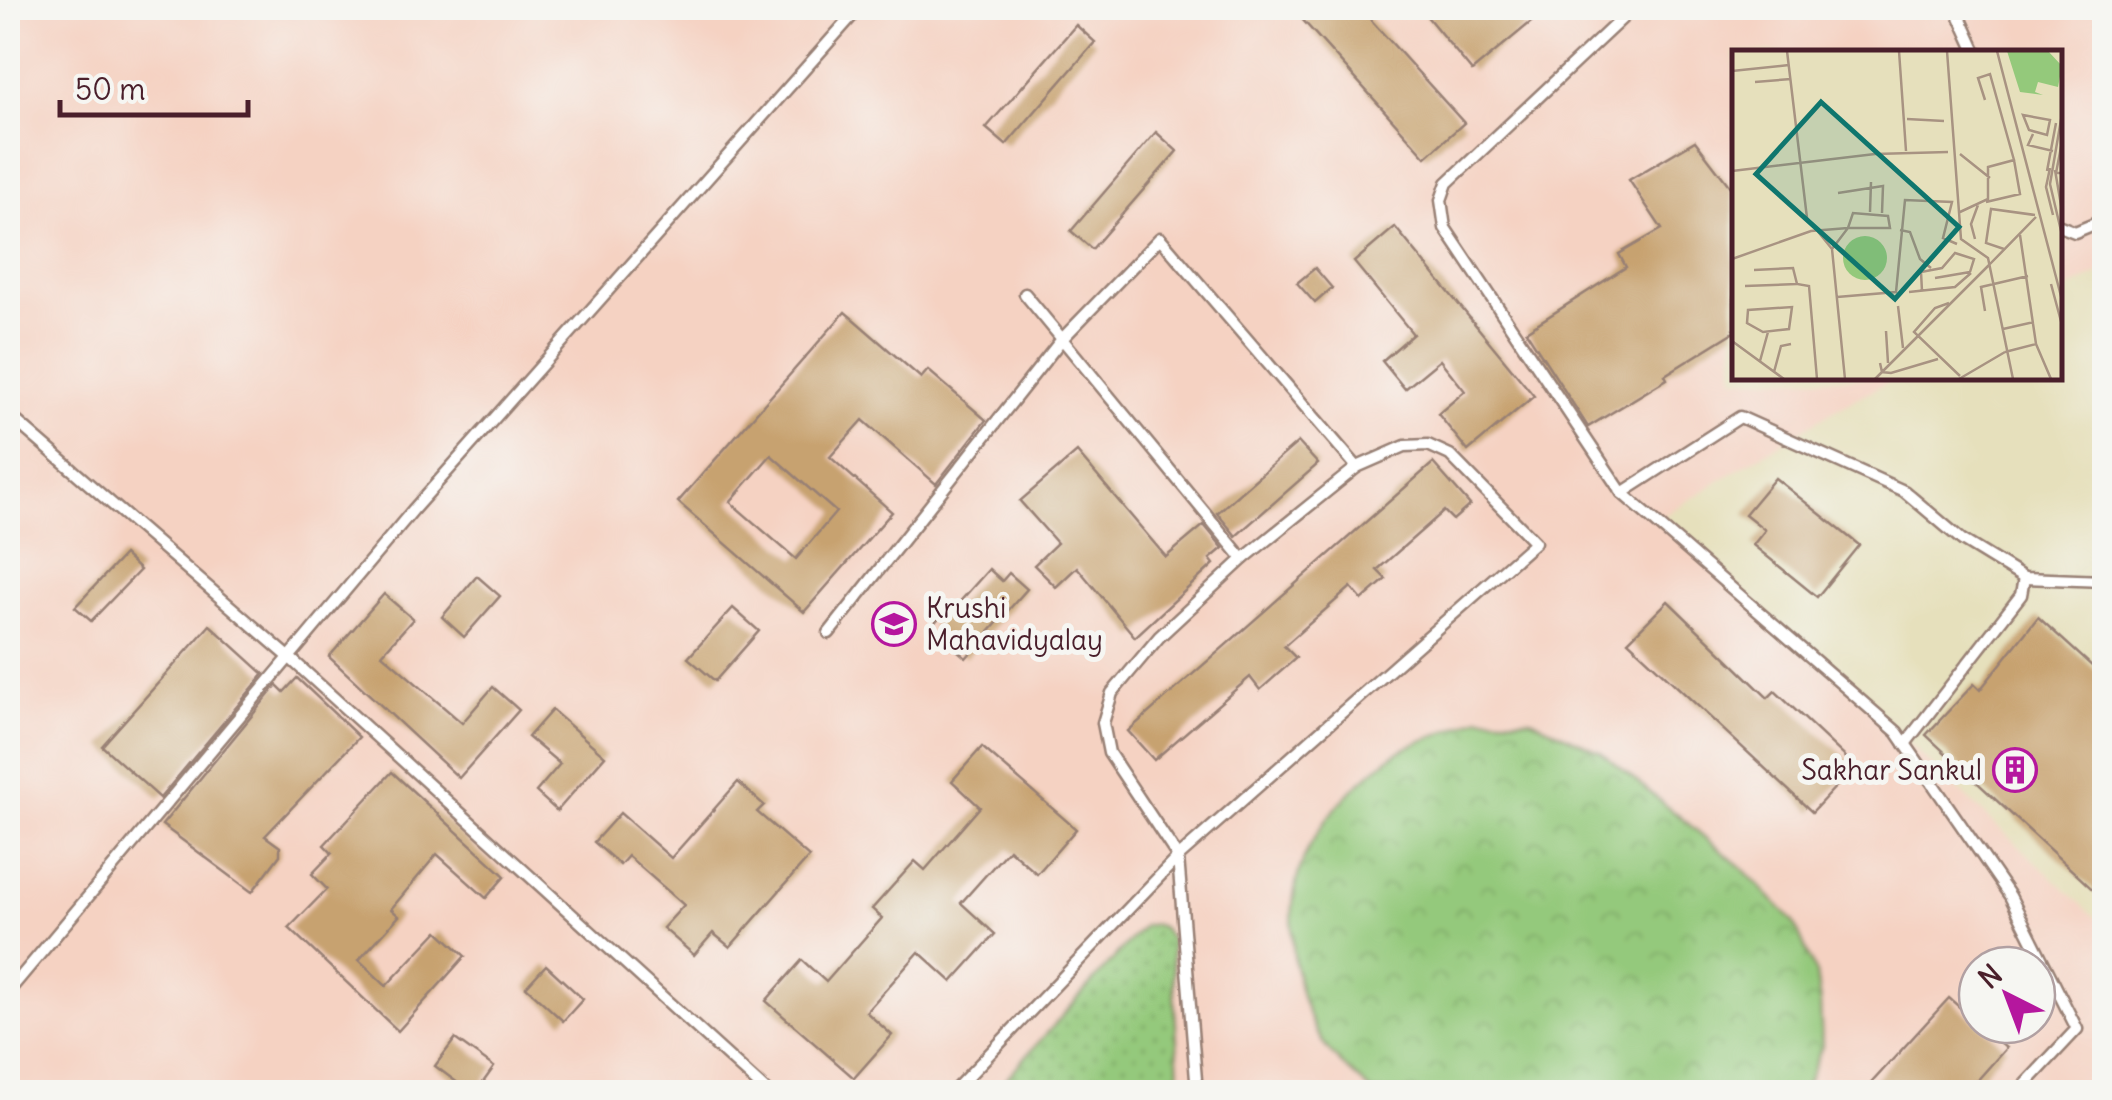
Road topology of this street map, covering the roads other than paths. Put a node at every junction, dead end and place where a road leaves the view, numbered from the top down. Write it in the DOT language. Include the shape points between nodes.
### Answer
graph roads {
  1 [pos="859,8"];
  2 [pos="1633,8"];
  3 [pos="1956,8"];
  4 [pos="1975,50"];
  5 [pos="2104,220"];
  6 [pos="2062,227"];
  7 [pos="1025,294"];
  8 [pos="1062,339"];
  9 [pos="8,414"];
  10 [pos="1357,467"];
  11 [pos="1622,493"];
  12 [pos="1242,558"];
  13 [pos="2024,578"];
  14 [pos="2104,581"];
  15 [pos="829,633"];
  16 [pos="290,658"];
  17 [pos="1904,744"];
  18 [pos="1178,857"];
  19 [pos="8,992"];
  20 [pos="767,1092"];
  21 [pos="952,1092"];
  22 [pos="1198,1092"];
  23 [pos="2018,1092"];
  1 -- 16 [label="lane"];
  2 -- 11 [label="lane" via="1447,183 1441,200 1445,228"];
  3 -- 4 [label="lane"];
  5 -- 6 [label="lane" via="2075,232"];
  7 -- 8 [label="lane"];
  8 -- 10 [label="lane" via="1160,238"];
  8 -- 12 [label="lane"];
  8 -- 15 [label="lane"];
  9 -- 16 [label="lane"];
  10 -- 12 [label="lane"];
  10 -- 18 [label="lane" via="1405,446 1428,445 1450,455 1535,542"];
  11 -- 13 [label="lane" via="1740,417 1904,491 1962,540"];
  11 -- 17 [label="lane"];
  12 -- 18 [label="lane" via="1159,637 1112,693 1103,723 1110,753"];
  13 -- 14 [label="lane"];
  13 -- 17 [label="lane" via="2021,595"];
  16 -- 19 [label="lane"];
  16 -- 20 [label="lane"];
  17 -- 23 [label="lane" via="2010,896 2078,1029"];
  18 -- 21 [label="lane"];
  18 -- 22 [label="lane"];
}
